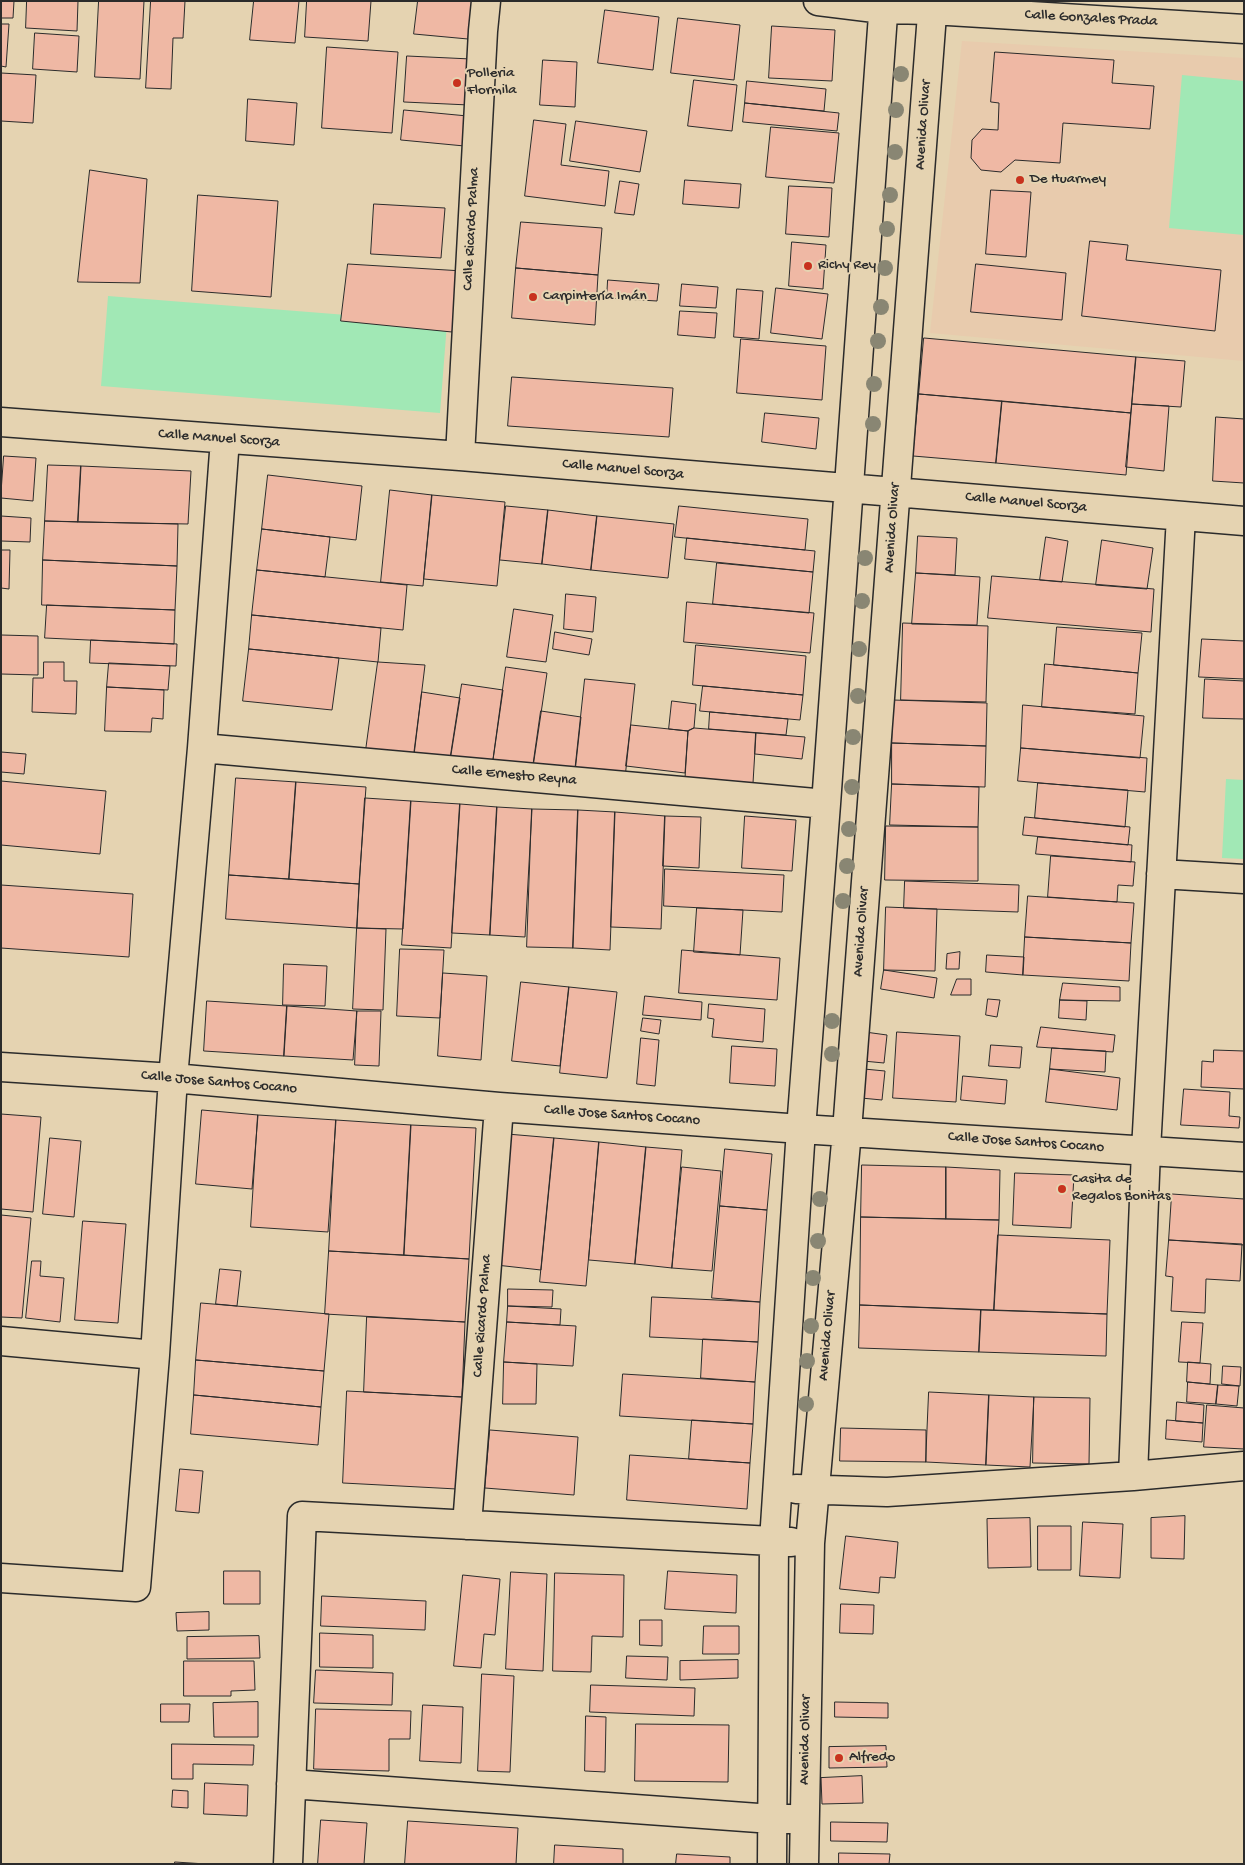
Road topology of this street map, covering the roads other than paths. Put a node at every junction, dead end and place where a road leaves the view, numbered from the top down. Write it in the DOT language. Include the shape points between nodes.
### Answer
graph roads {
  1 [pos="486,1"];
  2 [pos="818,1"];
  3 [pos="884,5"];
  4 [pos="933,6"];
  5 [pos="1244,29"];
  6 [pos="1,422"];
  7 [pos="224,439"];
  8 [pos="460,456"];
  9 [pos="848,488"];
  10 [pos="896,493"];
  11 [pos="1181,516"];
  12 [pos="1244,521"];
  13 [pos="202,748"];
  14 [pos="826,804"];
  15 [pos="1161,874"];
  16 [pos="1244,879"];
  17 [pos="1,1068"];
  18 [pos="173,1078"];
  19 [pos="499,1107"];
  20 [pos="801,1129"];
  21 [pos="847,1131"];
  22 [pos="1146,1150"];
  23 [pos="1244,1157"];
  24 [pos="1,1340"];
  25 [pos="155,1355"];
  26 [pos="1244,1466"];
  27 [pos="1133,1476"];
  28 [pos="779,1488"];
  29 [pos="814,1491"];
  30 [pos="467,1524"];
  31 [pos="774,1541"];
  32 [pos="810,1543"];
  33 [pos="1,1578"];
  34 [pos="291,1784"];
  35 [pos="772,1819"];
  36 [pos="804,1819"];
  37 [pos="288,1864"];
  38 [pos="772,1864"];
  39 [pos="804,1864"];
  1 -- 8 [label="street, Calle Ricardo Palma"];
  2 -- 3 [label="street, Calle Gonzales Prada"];
  3 -- 4 [label="street, Calle Gonzales Prada"];
  3 -- 9 [label="street"];
  4 -- 5 [label="street, Calle Gonzales Prada"];
  4 -- 10 [label="street, Avenida Olivar"];
  6 -- 7 [label="street, Calle Manuel Scorza"];
  7 -- 8 [label="street, Calle Manuel Scorza"];
  7 -- 13 [label="street"];
  8 -- 9 [label="street, Calle Manuel Scorza"];
  9 -- 10 [label="street, Calle Manuel Scorza"];
  9 -- 14 [label="street"];
  10 -- 11 [label="street, Calle Manuel Scorza"];
  10 -- 21 [label="street, Avenida Olivar"];
  11 -- 12 [label="street, Calle Manuel Scorza"];
  11 -- 15 [label="street"];
  13 -- 14 [label="street, Calle Ernesto Reyna"];
  13 -- 18 [label="street"];
  14 -- 20 [label="street"];
  15 -- 16 [label="street"];
  15 -- 22 [label="street"];
  17 -- 18 [label="street, Calle Jose Santos Cocano"];
  18 -- 19 [label="street, Calle Jose Santos Cocano"];
  18 -- 25 [label="street"];
  19 -- 20 [label="street, Calle Jose Santos Cocano"];
  19 -- 30 [label="street, Calle Ricardo Palma"];
  20 -- 21 [label="street, Calle Jose Santos Cocano"];
  20 -- 28 [label="street"];
  21 -- 22 [label="street, Calle Jose Santos Cocano"];
  21 -- 29 [label="street, Avenida Olivar"];
  22 -- 23 [label="street, Calle Jose Santos Cocano"];
  22 -- 27 [label="street"];
  24 -- 25 [label="street"];
  25 -- 33 [label="street" via="136,1587"];
  26 -- 27 [label="street"];
  27 -- 29 [label="street" via="887,1492"];
  28 -- 29 [label="street"];
  28 -- 31 [label="street"];
  29 -- 32 [label="street, Avenida Olivar"];
  30 -- 31 [label="street"];
  30 -- 34 [label="street" via="302,1516"];
  31 -- 32 [label="street"];
  31 -- 35 [label="street"];
  32 -- 36 [label="street, Avenida Olivar"];
  34 -- 35 [label="street"];
  34 -- 37 [label="street"];
  35 -- 36 [label="street"];
  35 -- 38 [label="street"];
  36 -- 39 [label="street, Avenida Olivar"];
}
